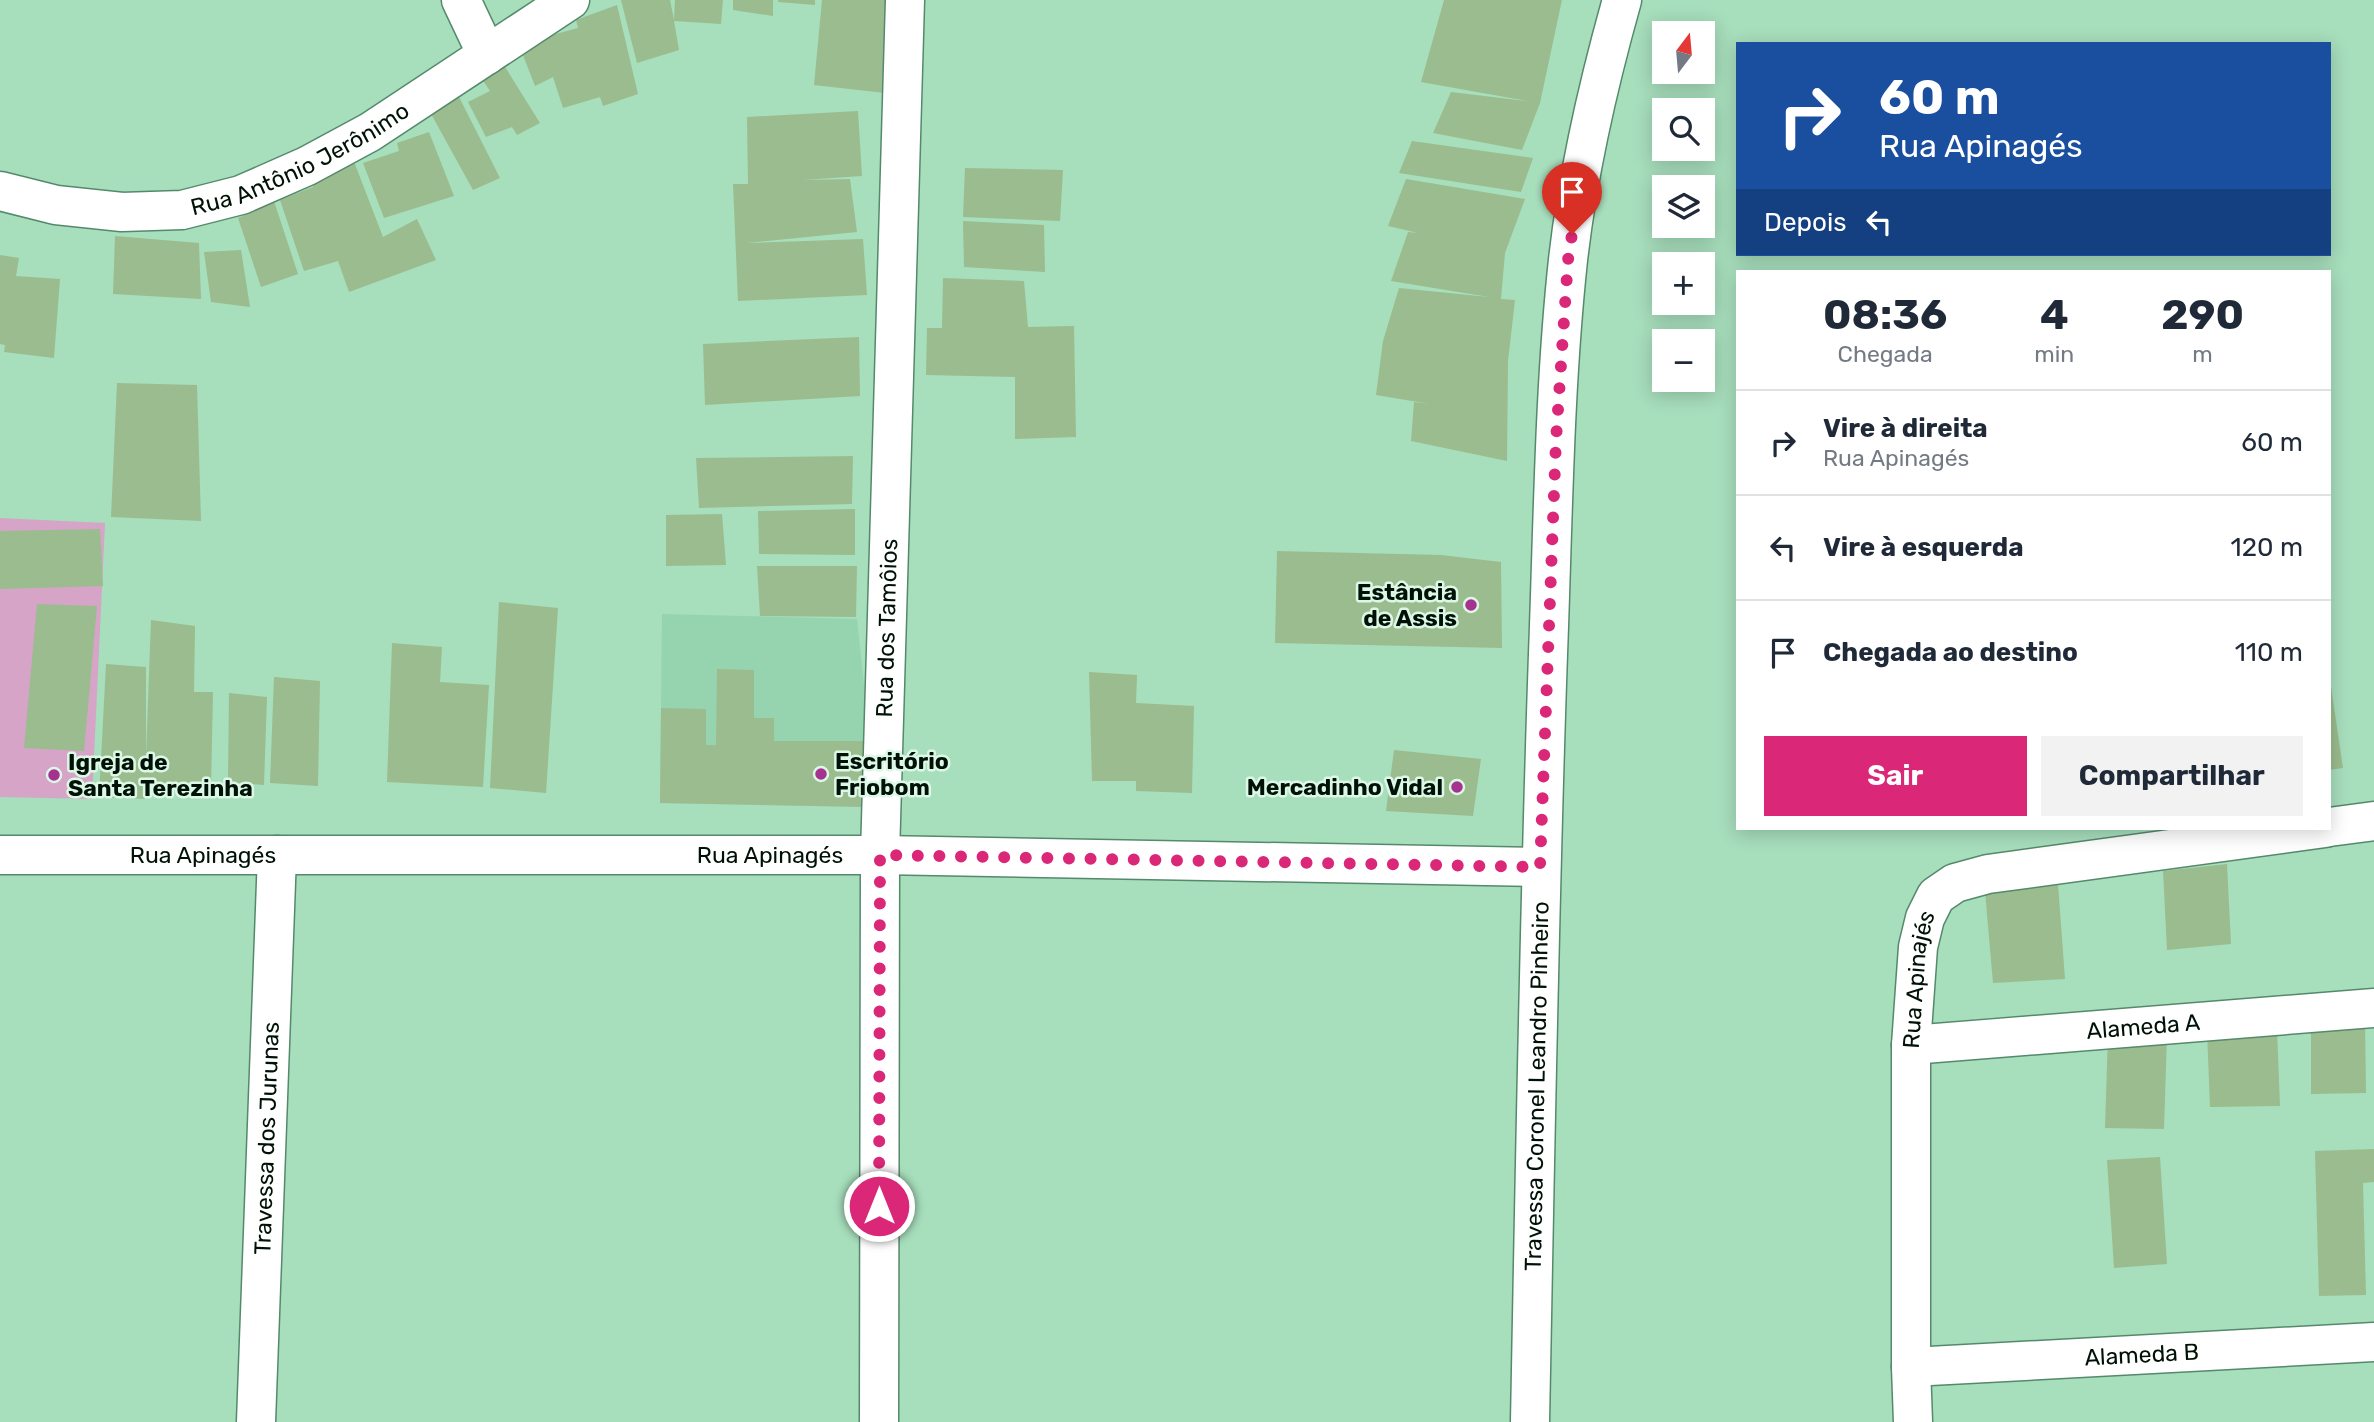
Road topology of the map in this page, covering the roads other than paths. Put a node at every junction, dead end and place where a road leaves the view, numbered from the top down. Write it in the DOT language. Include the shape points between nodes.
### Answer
graph roads {
  1 [pos="461,0"];
  2 [pos="570,0"];
  3 [pos="905,0"];
  4 [pos="1622,0"];
  5 [pos="487,55"];
  6 [pos="0,191"];
  7 [pos="2374,821"];
  8 [pos="2331,826"];
  9 [pos="2305,830"];
  10 [pos="0,855"];
  11 [pos="277,855"];
  12 [pos="880,855"];
  13 [pos="1540,867"];
  14 [pos="2374,1008"];
  15 [pos="1911,1045"];
  16 [pos="2374,1342"];
  17 [pos="1911,1367"];
  18 [pos="256,1422"];
  19 [pos="879,1422"];
  20 [pos="1530,1422"];
  21 [pos="1913,1422"];
  1 -- 5 [label="street"];
  2 -- 5 [label="street, Rua Antônio Jerônimo"];
  3 -- 12 [label="street, Rua dos Tamôios"];
  4 -- 13 [label="street, Travessa Coronel Leandro Pinheiro" via="1592,122 1568,260 1556,440"];
  5 -- 6 [label="street, Rua Antônio Jerônimo" via="370,132 241,195 182,210 122,212 56,205"];
  7 -- 8 [label="street, Rua Apinajés"];
  9 -- 15 [label="street, Rua Apinajés" via="1988,874 1955,883 1936,896 1925,919 1918,947"];
  10 -- 11 [label="street, Rua Apinagés"];
  11 -- 12 [label="street, Rua Apinagés"];
  11 -- 18 [label="street, Travessa dos Jurunas"];
  12 -- 13 [label="street, Rua Apinagés"];
  12 -- 19 [label="street, Rua dos Tamôios"];
  13 -- 20 [label="street, Travessa Coronel Leandro Pinheiro"];
  14 -- 15 [label="street, Alameda A"];
  15 -- 17 [label="street, Rua Apinajés"];
  16 -- 17 [label="street, Alameda B"];
  17 -- 21 [label="street, Rua Apinajés"];
}
